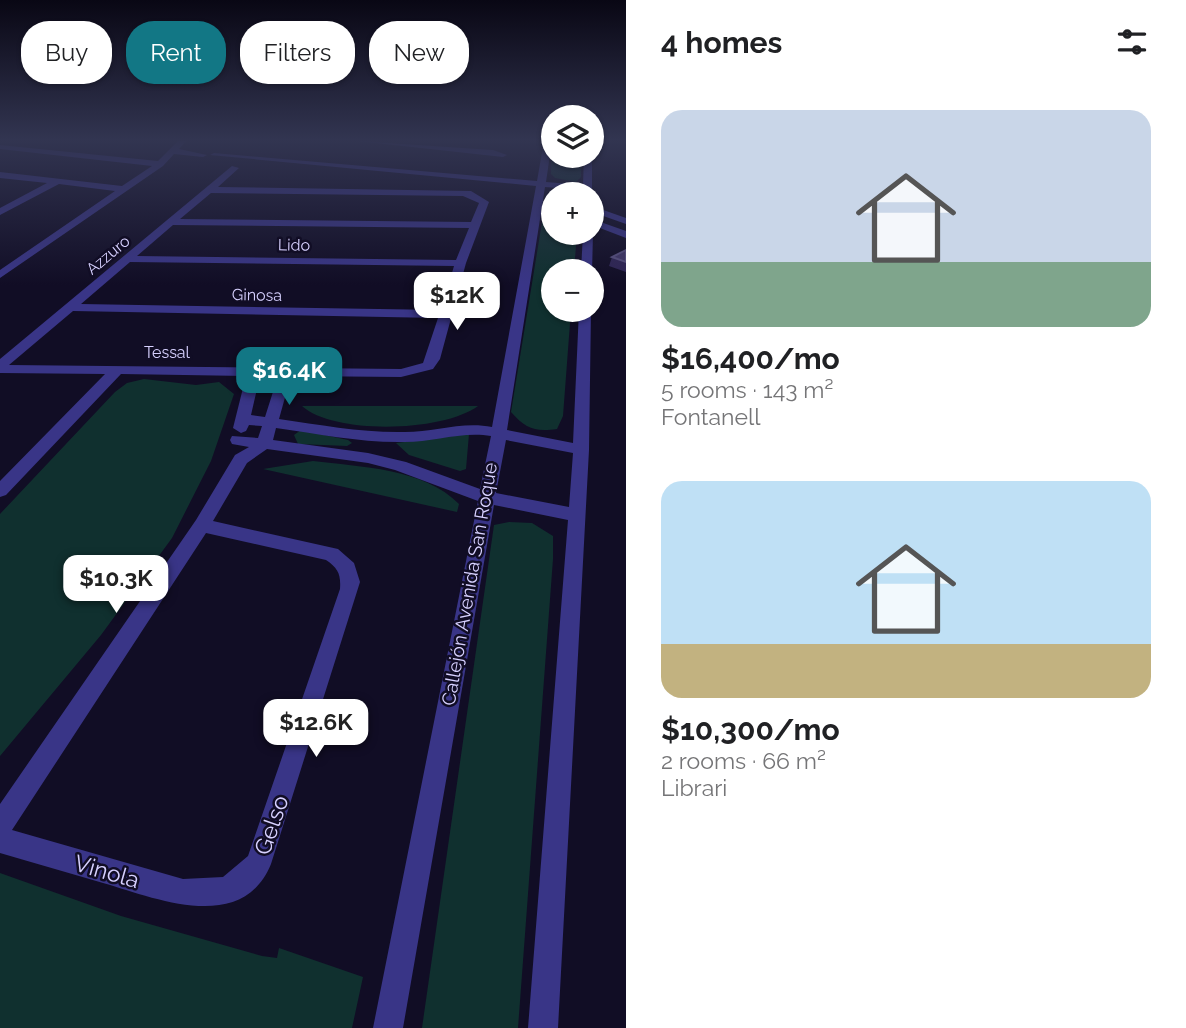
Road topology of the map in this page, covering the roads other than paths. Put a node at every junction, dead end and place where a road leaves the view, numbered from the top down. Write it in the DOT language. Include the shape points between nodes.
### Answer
graph roads {
  1 [pos="43,189"];
  2 [pos="124,189"];
  3 [pos="486,189"];
  4 [pos="210,190"];
  5 [pos="541,196"];
  6 [pos="0,212"];
  7 [pos="541,212"];
  8 [pos="604,213"];
  9 [pos="626,221"];
  10 [pos="171,222"];
  11 [pos="475,225"];
  12 [pos="604,227"];
  13 [pos="626,235"];
  14 [pos="46,241"];
  15 [pos="12,254"];
  16 [pos="128,259"];
  17 [pos="460,263"];
  18 [pos="0,275"];
  19 [pos="70,307"];
  20 [pos="444,314"];
  21 [pos="585,322"];
  22 [pos="0,368"];
  23 [pos="117,370"];
  24 [pos="254,370"];
  25 [pos="286,371"];
  26 [pos="243,419"];
  27 [pos="272,423"];
  28 [pos="499,433"];
  29 [pos="372,437"];
  30 [pos="264,444"];
  31 [pos="239,449"];
  32 [pos="581,450"];
  33 [pos="368,458"];
  34 [pos="0,491"];
  35 [pos="485,497"];
  36 [pos="575,515"];
  37 [pos="202,525"];
  38 [pos="11,797"];
  39 [pos="0,826"];
  40 [pos="0,840"];
  41 [pos="215,895"];
  42 [pos="388,1028"];
  43 [pos="543,1028"];
  1 -- 6 [label="street"];
  2 -- 14 [label="street"];
  3 -- 5 [label="street"];
  4 -- 10 [label="street, Azzuro"];
  4 -- 11 [label="street" via="471,194 484,202"];
  7 -- 28 [label="street, Callejón Avenida San Roque"];
  8 -- 9 [label="street"];
  10 -- 11 [label="street"];
  10 -- 16 [label="street, Azzuro"];
  11 -- 17 [label="street"];
  12 -- 13 [label="street"];
  14 -- 15 [label="street"];
  14 -- 18 [label="street"];
  16 -- 17 [label="street, Lido"];
  16 -- 19 [label="street, Azzuro"];
  17 -- 20 [label="street"];
  19 -- 20 [label="street, Ginosa"];
  19 -- 22 [label="street, Azzuro"];
  20 -- 25 [label="street, Tessal" via="433,359 417,371"];
  21 -- 32 [label="street"];
  22 -- 23 [label="street, Tessal"];
  23 -- 24 [label="street, Tessal"];
  23 -- 34 [label="street"];
  24 -- 25 [label="street, Tessal"];
  24 -- 26 [label="street"];
  25 -- 27 [label="street"];
  26 -- 27 [label="street"];
  26 -- 31 [label="street"];
  27 -- 29 [label="street"];
  27 -- 30 [label="street"];
  28 -- 29 [label="street" via="478,429"];
  28 -- 32 [label="street"];
  28 -- 35 [label="street, Callejón Avenida San Roque"];
  29 -- 33 [label="street"];
  30 -- 31 [label="street"];
  30 -- 33 [label="street"];
  31 -- 37 [label="street"];
  32 -- 36 [label="street"];
  33 -- 35 [label="street"];
  35 -- 36 [label="street"];
  35 -- 42 [label="street, Callejón Avenida San Roque"];
  36 -- 43 [label="street"];
  37 -- 38 [label="street"];
  37 -- 41 [label="street, Gelso" via="331,554 346,563 351,575 258,864 240,884"];
  38 -- 39 [label="street"];
  40 -- 41 [label="street, Vinola" via="183,893"];
}
